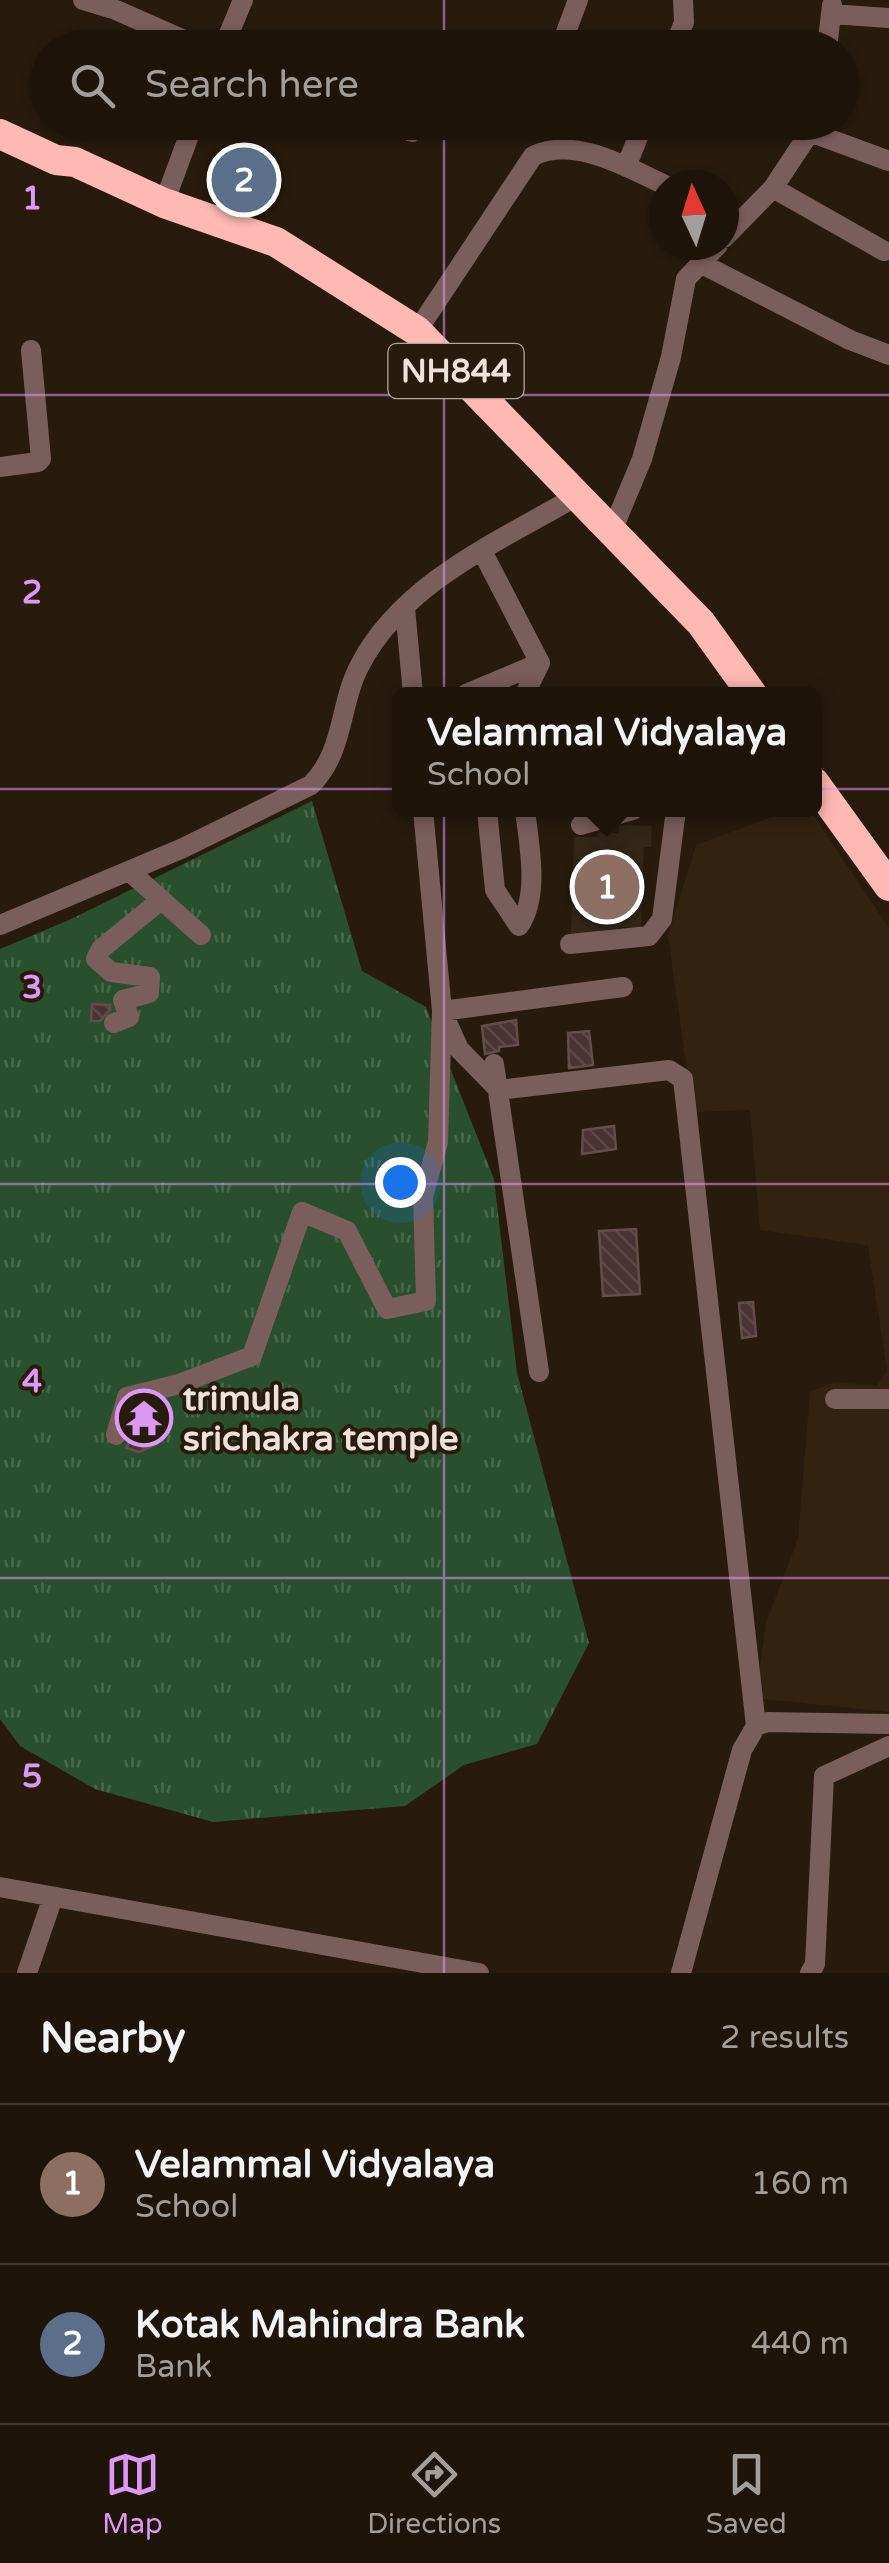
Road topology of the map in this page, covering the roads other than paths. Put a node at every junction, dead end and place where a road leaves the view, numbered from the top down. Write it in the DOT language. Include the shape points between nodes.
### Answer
graph roads {
  1 [pos="83,0"];
  2 [pos="243,0"];
  3 [pos="578,0"];
  4 [pos="683,0"];
  5 [pos="118,5"];
  6 [pos="831,7"];
  7 [pos="889,18"];
  8 [pos="167,30"];
  9 [pos="230,30"];
  10 [pos="567,30"];
  11 [pos="681,30"];
  12 [pos="0,117"];
  13 [pos="30,131"];
  14 [pos="0,134"];
  15 [pos="51,140"];
  16 [pos="187,140"];
  17 [pos="637,140"];
  18 [pos="803,140"];
  19 [pos="840,140"];
  20 [pos="889,160"];
  21 [pos="75,162"];
  22 [pos="626,167"];
  23 [pos="649,178"];
  24 [pos="773,188"];
  25 [pos="164,203"];
  26 [pos="739,211"];
  27 [pos="884,250"];
  28 [pos="703,260"];
  29 [pos="700,263"];
  30 [pos="417,331"];
  31 [pos="31,350"];
  32 [pos="889,355"];
  33 [pos="0,467"];
  34 [pos="577,496"];
  35 [pos="612,531"];
  36 [pos="482,551"];
  37 [pos="405,608"];
  38 [pos="540,663"];
  39 [pos="412,687"];
  40 [pos="486,687"];
  41 [pos="529,687"];
  42 [pos="747,687"];
  43 [pos="822,793"];
  44 [pos="425,817"];
  45 [pos="488,817"];
  46 [pos="526,817"];
  47 [pos="609,817"];
  48 [pos="675,817"];
  49 [pos="581,825"];
  50 [pos="129,871"];
  51 [pos="889,886"];
  52 [pos="161,900"];
  53 [pos="0,925"];
  54 [pos="202,936"];
  55 [pos="570,944"];
  56 [pos="623,987"];
  57 [pos="442,1011"];
  58 [pos="114,1023"];
  59 [pos="494,1064"];
  60 [pos="499,1090"];
  61 [pos="539,1372"];
  62 [pos="835,1399"];
  63 [pos="889,1399"];
  64 [pos="116,1436"];
  65 [pos="889,1724"];
  66 [pos="756,1726"];
  67 [pos="889,1746"];
  68 [pos="0,1887"];
  69 [pos="53,1897"];
  70 [pos="383,1965"];
  71 [pos="27,1973"];
  72 [pos="479,1973"];
  73 [pos="680,1973"];
  74 [pos="810,1973"];
  1 -- 5 [label="street"];
  2 -- 9 [label="street"];
  3 -- 10 [label="street"];
  4 -- 11 [label="street"];
  5 -- 8 [label="street"];
  6 -- 7 [label="street"];
  12 -- 13 [label="highway, NH844"];
  14 -- 21 [label="highway, NH844"];
  15 -- 21 [label="highway, NH844"];
  16 -- 25 [label="street"];
  17 -- 22 [label="street"];
  18 -- 24 [label="street"];
  19 -- 20 [label="street"];
  21 -- 25 [label="highway, NH844"];
  22 -- 23 [label="street"];
  22 -- 30 [label="street" via="568,148 533,156"];
  24 -- 26 [label="street"];
  24 -- 27 [label="street"];
  25 -- 30 [label="highway, NH844" via="276,242"];
  28 -- 29 [label="street"];
  29 -- 32 [label="street"];
  29 -- 35 [label="street" via="686,279 642,458"];
  30 -- 34 [label="highway, NH844"];
  31 -- 33 [label="street" via="41,459"];
  34 -- 35 [label="highway, NH844"];
  34 -- 36 [label="street"];
  35 -- 42 [label="highway, NH844" via="701,623"];
  36 -- 37 [label="street"];
  36 -- 38 [label="street"];
  37 -- 39 [label="street"];
  37 -- 50 [label="street" via="358,666 336,747 311,785"];
  38 -- 40 [label="street"];
  38 -- 41 [label="street"];
  43 -- 51 [label="highway"];
  44 -- 57 [label="street"];
  45 -- 46 [label="street" via="495,890 519,926 531,870"];
  47 -- 49 [label="street"];
  48 -- 55 [label="street" via="662,919 650,936"];
  50 -- 52 [label="street"];
  50 -- 53 [label="street"];
  52 -- 54 [label="street"];
  52 -- 58 [label="street" via="96,959 110,972 150,977 149,994 123,1000 129,1017"];
  56 -- 57 [label="street"];
  57 -- 60 [label="street" via="459,1049"];
  57 -- 64 [label="street" via="438,1142 423,1197 426,1302 386,1309 347,1231 302,1212 252,1356 126,1398"];
  59 -- 60 [label="street"];
  60 -- 61 [label="street"];
  60 -- 66 [label="street" via="668,1070 683,1079"];
  62 -- 63 [label="street"];
  65 -- 66 [label="street"];
  66 -- 73 [label="street" via="742,1750"];
  67 -- 74 [label="street" via="824,1776"];
  68 -- 69 [label="street"];
  69 -- 70 [label="street"];
  69 -- 71 [label="street"];
  70 -- 72 [label="street"];
}
